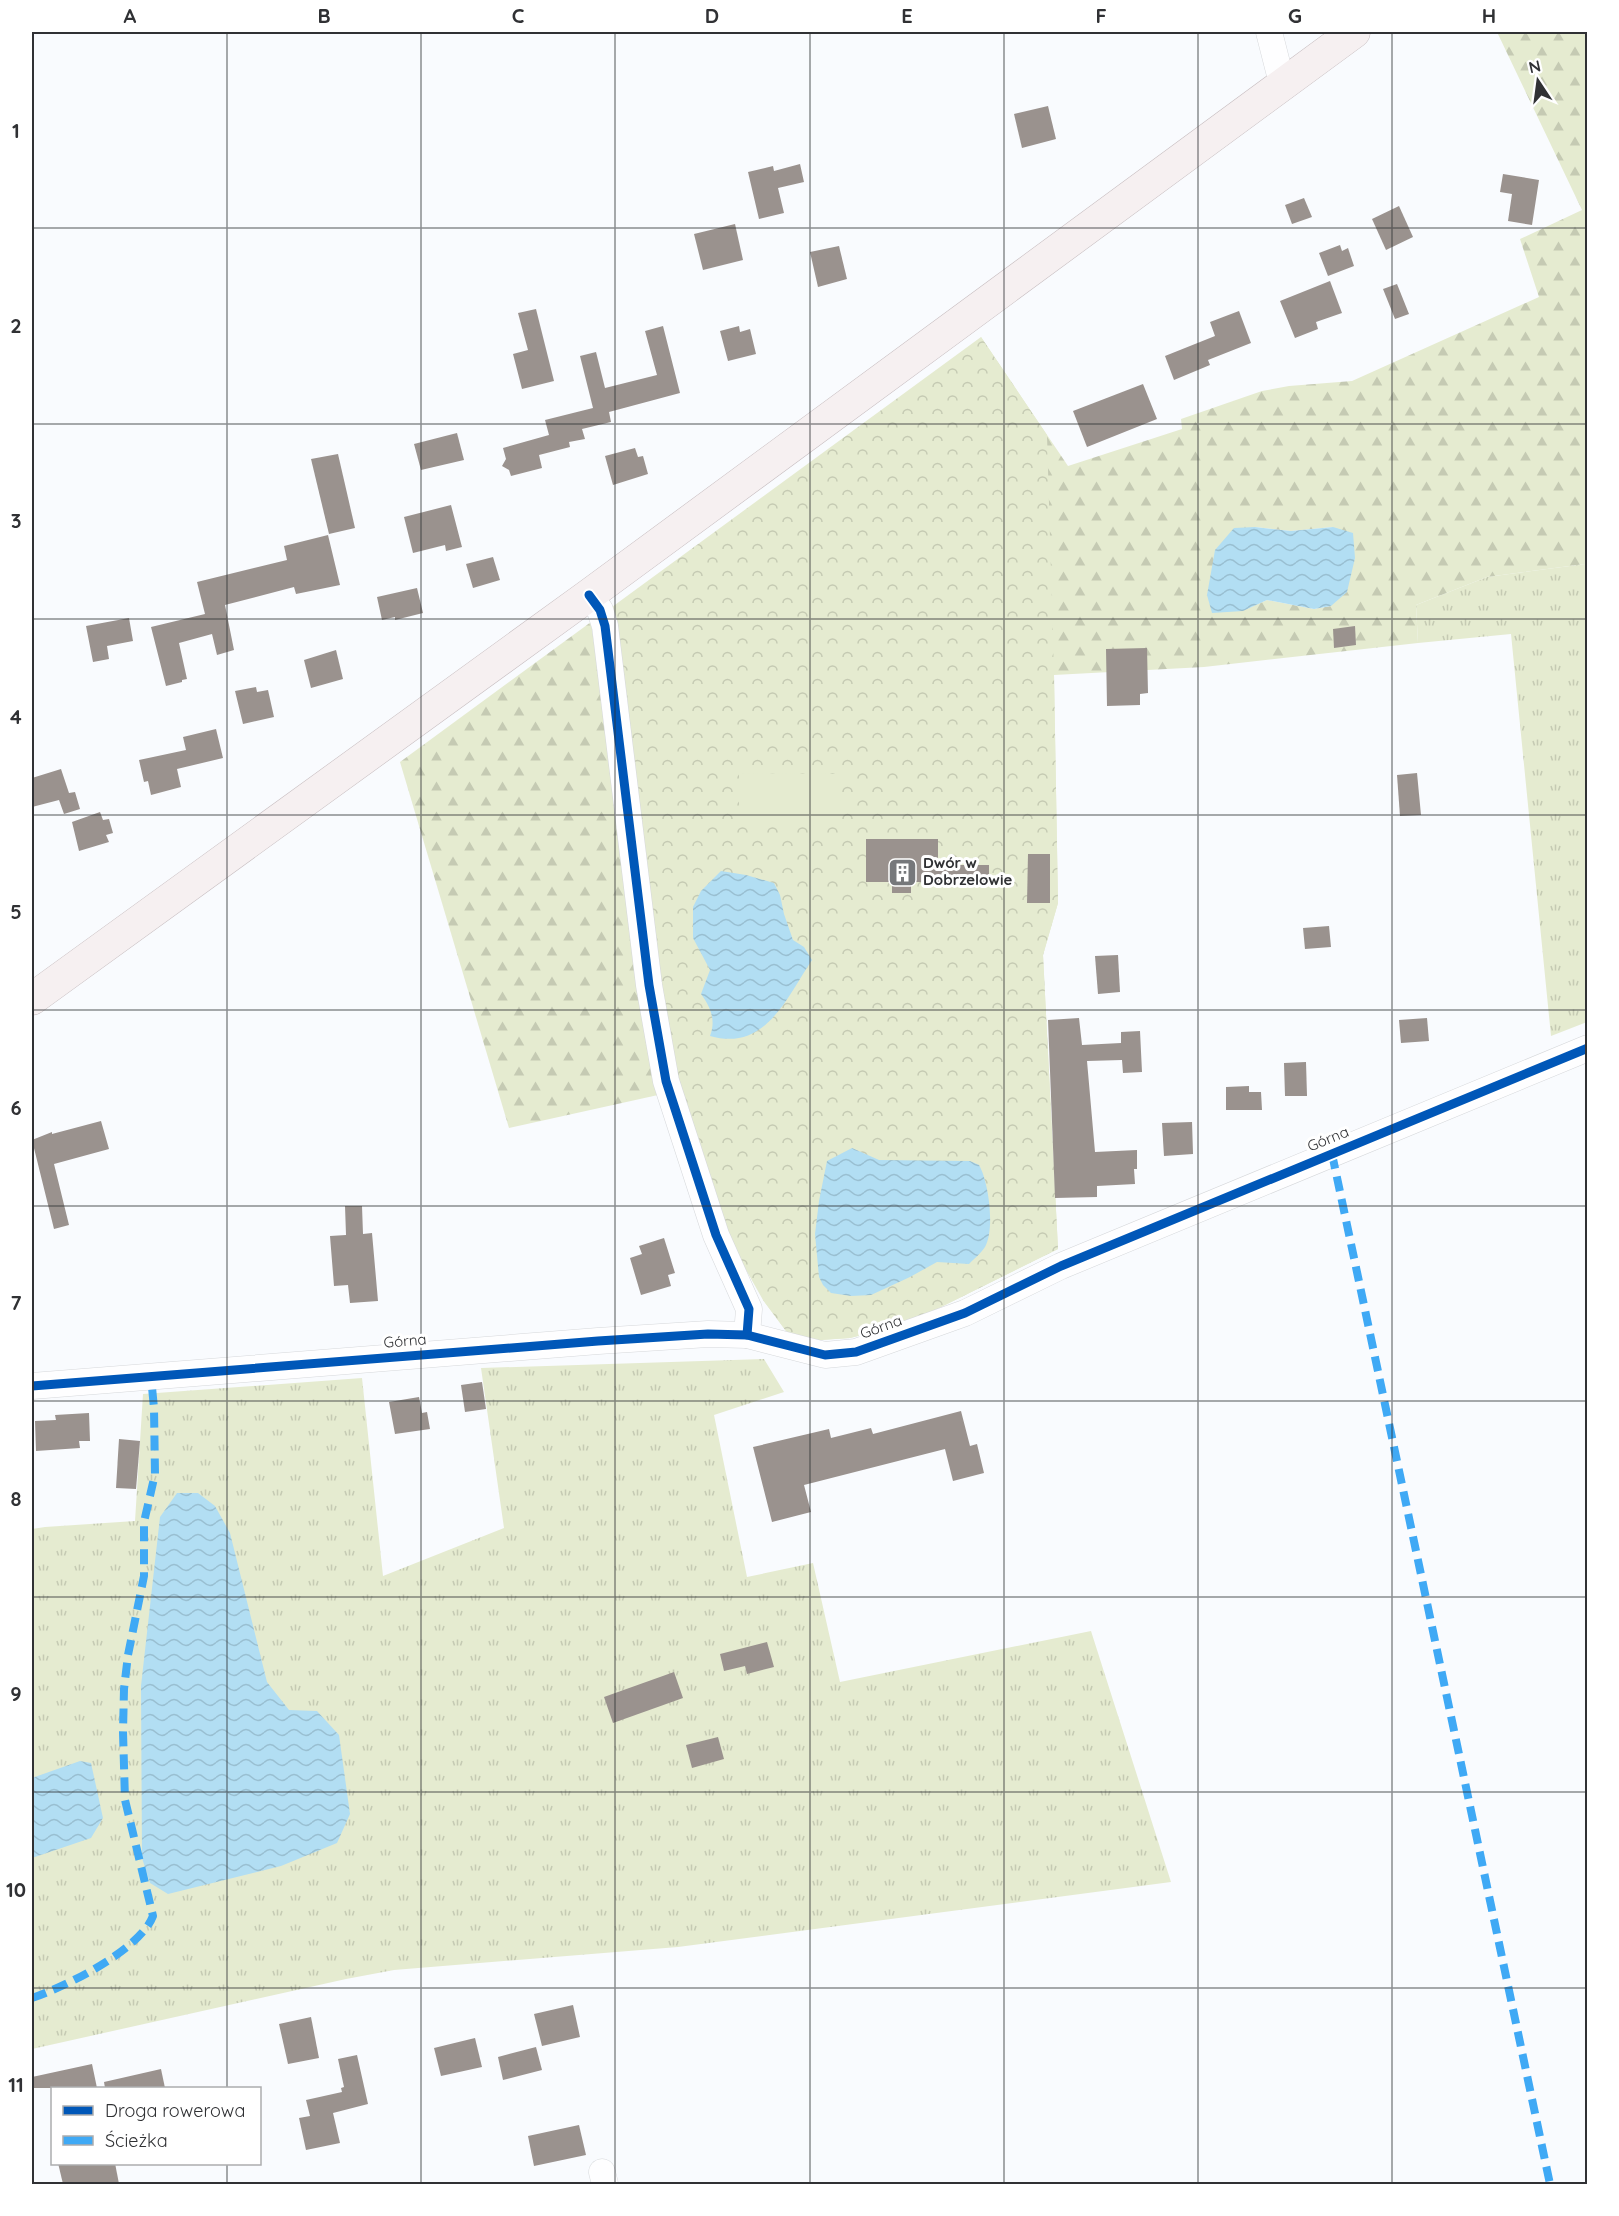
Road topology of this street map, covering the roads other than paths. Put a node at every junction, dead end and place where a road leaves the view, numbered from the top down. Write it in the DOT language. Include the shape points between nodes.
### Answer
graph roads {
  1 [pos="1269,32"];
  2 [pos="1354,32"];
  3 [pos="1282,83"];
  4 [pos="589,595"];
  5 [pos="32,999"];
  6 [pos="1587,1048"];
  7 [pos="747,1335"];
  8 [pos="32,1386"];
  1 -- 3 [label="street"];
  2 -- 3 [label="main road"];
  3 -- 4 [label="main road"];
  4 -- 5 [label="main road"];
  4 -- 7 [label="street" via="605,626 649,985 666,1082 716,1235 749,1310"];
  6 -- 7 [label="street, Górna" via="1061,1266 965,1313 856,1352 825,1355"];
  7 -- 8 [label="street, Górna" via="598,1341"];
}
